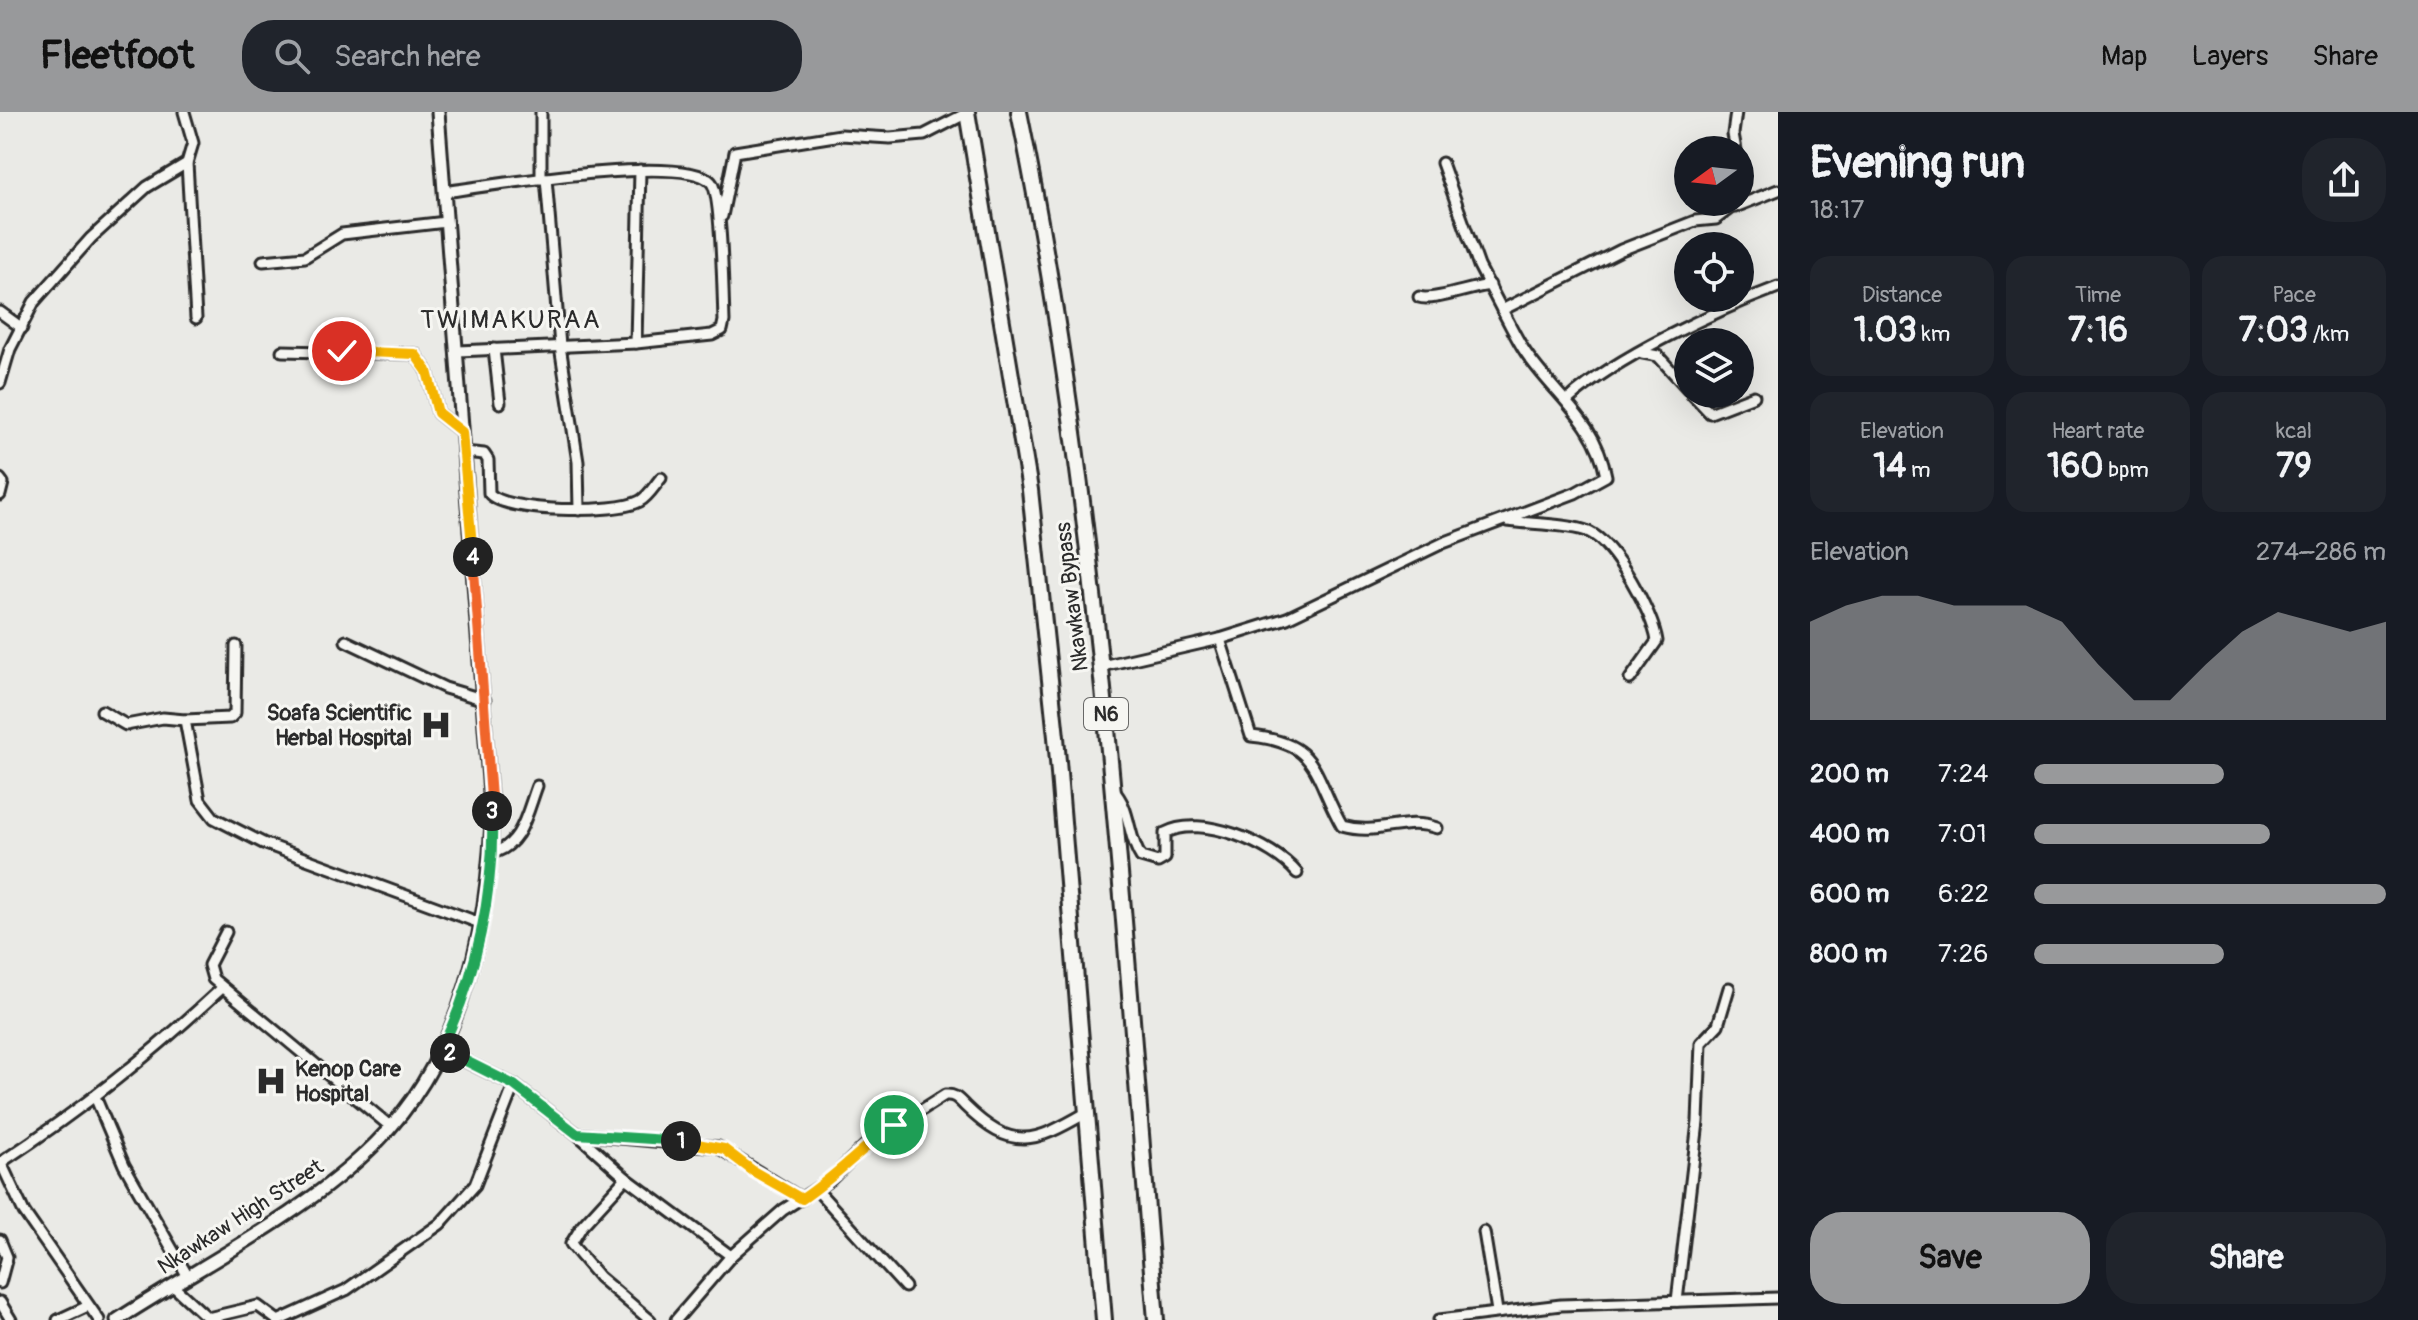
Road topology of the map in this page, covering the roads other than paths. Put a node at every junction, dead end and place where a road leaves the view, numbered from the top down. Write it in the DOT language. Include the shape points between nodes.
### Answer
graph roads {
  1 [pos="184,112"];
  2 [pos="438,112"];
  3 [pos="541,112"];
  4 [pos="967,112"];
  5 [pos="1019,112"];
  6 [pos="1736,112"];
  7 [pos="1733,136"];
  8 [pos="187,163"];
  9 [pos="1442,163"];
  10 [pos="640,170"];
  11 [pos="544,178"];
  12 [pos="1778,190"];
  13 [pos="444,192"];
  14 [pos="1754,197"];
  15 [pos="1720,216"];
  16 [pos="446,222"];
  17 [pos="720,233"];
  18 [pos="263,261"];
  19 [pos="1490,285"];
  20 [pos="1778,287"];
  21 [pos="1419,297"];
  22 [pos="1502,310"];
  23 [pos="0,312"];
  24 [pos="196,318"];
  25 [pos="22,328"];
  26 [pos="636,343"];
  27 [pos="560,346"];
  28 [pos="494,349"];
  29 [pos="282,351"];
  30 [pos="458,351"];
  31 [pos="1639,353"];
  32 [pos="1674,374"];
  33 [pos="0,383"];
  34 [pos="1568,400"];
  35 [pos="500,403"];
  36 [pos="1705,408"];
  37 [pos="1723,408"];
  38 [pos="462,432"];
  39 [pos="464,452"];
  40 [pos="661,478"];
  41 [pos="0,479"];
  42 [pos="0,495"];
  43 [pos="579,510"];
  44 [pos="1507,521"];
  45 [pos="1220,639"];
  46 [pos="346,641"];
  47 [pos="236,646"];
  48 [pos="1102,666"];
  49 [pos="1630,679"];
  50 [pos="485,700"];
  51 [pos="102,711"];
  52 [pos="185,720"];
  53 [pos="537,786"];
  54 [pos="1112,788"];
  55 [pos="1437,828"];
  56 [pos="491,853"];
  57 [pos="1297,873"];
  58 [pos="480,923"];
  59 [pos="226,932"];
  60 [pos="1729,988"];
  61 [pos="221,989"];
  62 [pos="441,1049"];
  63 [pos="514,1085"];
  64 [pos="96,1099"];
  65 [pos="1086,1113"];
  66 [pos="391,1127"];
  67 [pos="577,1134"];
  68 [pos="0,1163"];
  69 [pos="626,1178"];
  70 [pos="816,1189"];
  71 [pos="802,1199"];
  72 [pos="1484,1232"];
  73 [pos="0,1240"];
  74 [pos="731,1256"];
  75 [pos="187,1275"];
  76 [pos="0,1283"];
  77 [pos="173,1286"];
  78 [pos="905,1287"];
  79 [pos="1778,1298"];
  80 [pos="1677,1301"];
  81 [pos="0,1302"];
  82 [pos="88,1306"];
  83 [pos="1497,1311"];
  84 [pos="11,1320"];
  85 [pos="58,1320"];
  86 [pos="99,1320"];
  87 [pos="117,1320"];
  88 [pos="278,1320"];
  89 [pos="650,1320"];
  90 [pos="676,1320"];
  91 [pos="1104,1320"];
  92 [pos="1156,1320"];
  93 [pos="1439,1320"];
  1 -- 8 [label="street" via="193,143"];
  2 -- 13 [label="main road, Nkawkaw High Street"];
  3 -- 11 [label="street"];
  4 -- 17 [label="street" via="924,135 841,135 735,152"];
  4 -- 65 [label="highway, Nkawkaw Bypass / N6" via="1030,490"];
  5 -- 48 [label="highway, Nkawkaw Bypass / N6" via="1072,418"];
  6 -- 7 [label="street"];
  8 -- 24 [label="street"];
  8 -- 25 [label="street" via="147,187 91,238 34,302"];
  9 -- 19 [label="street"];
  10 -- 11 [label="street"];
  10 -- 17 [label="street" via="711,181"];
  10 -- 26 [label="street"];
  11 -- 13 [label="street"];
  11 -- 27 [label="street"];
  12 -- 14 [label="street"];
  13 -- 16 [label="main road, Nkawkaw High Street"];
  15 -- 22 [label="street" via="1621,250"];
  16 -- 18 [label="street" via="342,234 305,257"];
  16 -- 30 [label="main road, Nkawkaw High Street"];
  17 -- 26 [label="street" via="722,330"];
  19 -- 21 [label="street" via="1431,300"];
  19 -- 22 [label="street"];
  20 -- 31 [label="street"];
  22 -- 34 [label="street" via="1524,351"];
  23 -- 25 [label="street"];
  25 -- 33 [label="street"];
  26 -- 27 [label="street"];
  27 -- 28 [label="street"];
  27 -- 43 [label="street" via="578,462"];
  28 -- 30 [label="street"];
  28 -- 35 [label="street"];
  29 -- 38 [label="street" via="415,354 427,371 438,413"];
  30 -- 38 [label="main road, Nkawkaw High Street"];
  31 -- 32 [label="street" via="1658,356"];
  31 -- 34 [label="street" via="1590,380"];
  34 -- 44 [label="street" via="1597,442 1606,476"];
  36 -- 37 [label="street" via="1710,413"];
  38 -- 39 [label="main road, Nkawkaw High Street"];
  39 -- 43 [label="street" via="484,454 488,460 492,498"];
  39 -- 50 [label="main road, Nkawkaw High Street"];
  40 -- 43 [label="street" via="639,502"];
  41 -- 42 [label="street"];
  44 -- 45 [label="street" via="1443,543 1316,606"];
  44 -- 49 [label="street" via="1587,530 1603,541 1654,623 1657,641"];
  45 -- 48 [label="street"];
  45 -- 55 [label="street" via="1251,736 1286,741 1302,751 1342,826 1363,832 1418,821"];
  46 -- 50 [label="street" via="445,688"];
  47 -- 52 [label="street" via="233,716"];
  48 -- 54 [label="highway, Nkawkaw Bypass / N6"];
  50 -- 56 [label="main road, Nkawkaw High Street"];
  51 -- 52 [label="street" via="126,725"];
  52 -- 58 [label="street" via="200,800 214,818 263,843"];
  53 -- 56 [label="street" via="517,837 504,851"];
  54 -- 57 [label="street" via="1123,800 1132,844 1141,857 1158,862 1165,858 1165,833 1174,829 1215,830 1255,841"];
  54 -- 92 [label="highway, Nkawkaw Bypass / N6"];
  56 -- 58 [label="main road, Nkawkaw High Street"];
  58 -- 62 [label="main road, Nkawkaw High Street" via="466,991"];
  59 -- 61 [label="street" via="209,965"];
  60 -- 80 [label="street" via="1718,1025 1701,1043 1698,1122"];
  61 -- 64 [label="street"];
  61 -- 66 [label="street"];
  62 -- 63 [label="street"];
  62 -- 66 [label="main road, Nkawkaw High Street"];
  63 -- 67 [label="street"];
  63 -- 88 [label="street" via="475,1185 440,1224 346,1290"];
  64 -- 68 [label="street"];
  64 -- 75 [label="street" via="124,1165"];
  65 -- 70 [label="street" via="1038,1139 1017,1139 995,1130 955,1096 945,1095 874,1139"];
  65 -- 91 [label="highway, Nkawkaw Bypass / N6"];
  66 -- 75 [label="main road, Nkawkaw High Street" via="323,1188"];
  67 -- 69 [label="street"];
  67 -- 71 [label="street" via="718,1147"];
  68 -- 82 [label="street" via="24,1212"];
  69 -- 74 [label="street"];
  69 -- 89 [label="street" via="571,1244 599,1277"];
  70 -- 71 [label="street"];
  70 -- 78 [label="street"];
  71 -- 74 [label="street"];
  72 -- 83 [label="street"];
  73 -- 76 [label="street" via="7,1257"];
  74 -- 90 [label="street"];
  75 -- 77 [label="main road, Nkawkaw High Street"];
  77 -- 87 [label="main road, Nkawkaw High Street"];
  77 -- 88 [label="street" via="208,1318 258,1306"];
  79 -- 80 [label="street"];
  80 -- 83 [label="street"];
  81 -- 84 [label="street"];
  82 -- 85 [label="street"];
  82 -- 86 [label="street"];
  83 -- 93 [label="street"];
}
